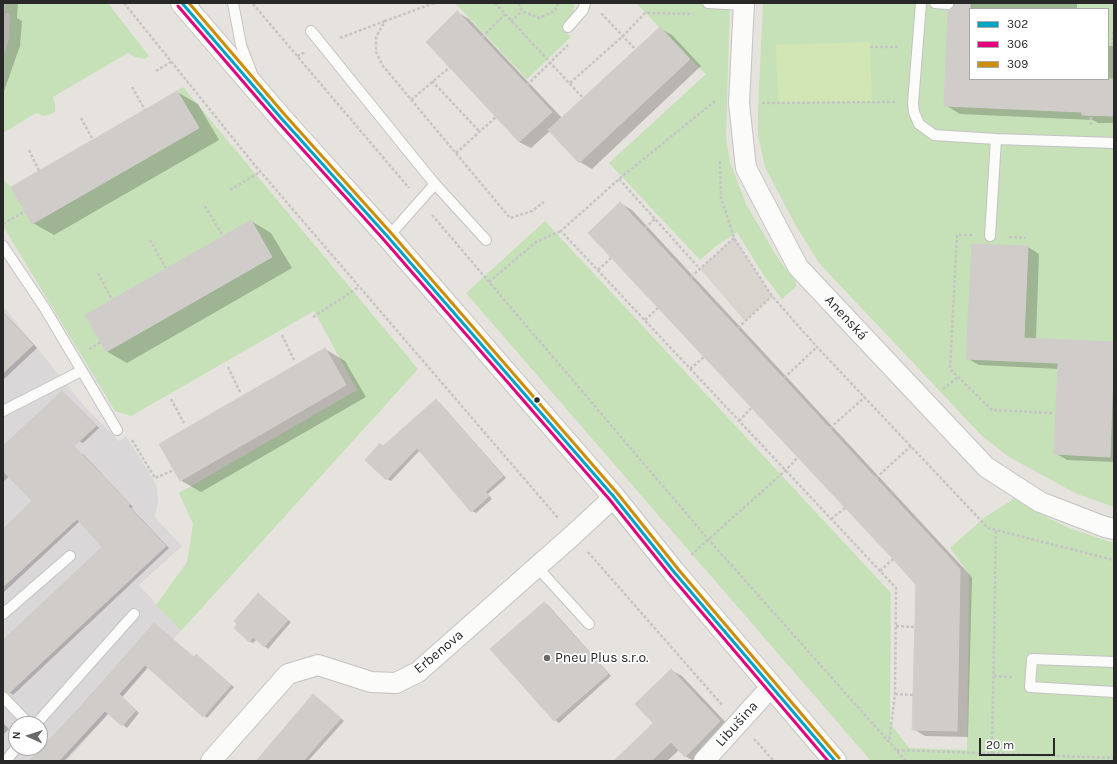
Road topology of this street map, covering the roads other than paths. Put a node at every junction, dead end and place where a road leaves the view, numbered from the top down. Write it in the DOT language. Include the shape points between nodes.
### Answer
graph roads {
  1 [pos="182,3"];
  2 [pos="233,3"];
  3 [pos="585,3"];
  4 [pos="708,3"];
  5 [pos="921,3"];
  6 [pos="935,3"];
  7 [pos="744,4"];
  8 [pos="948,4"];
  9 [pos="568,27"];
  10 [pos="311,31"];
  11 [pos="258,91"];
  12 [pos="996,139"];
  13 [pos="1114,143"];
  14 [pos="436,184"];
  15 [pos="990,236"];
  16 [pos="388,237"];
  17 [pos="486,240"];
  18 [pos="3,246"];
  19 [pos="81,371"];
  20 [pos="3,411"];
  21 [pos="117,430"];
  22 [pos="614,497"];
  23 [pos="1114,528"];
  24 [pos="70,556"];
  25 [pos="537,567"];
  26 [pos="3,614"];
  27 [pos="134,614"];
  28 [pos="589,624"];
  29 [pos="1114,662"];
  30 [pos="771,687"];
  31 [pos="1114,692"];
  32 [pos="3,696"];
  33 [pos="22,716"];
  34 [pos="43,716"];
  35 [pos="211,761"];
  36 [pos="704,761"];
  37 [pos="835,761"];
  1 -- 11 [label="main road"];
  2 -- 11 [label="lane" via="240,45"];
  3 -- 9 [label="lane" via="583,10"];
  4 -- 7 [label="lane"];
  5 -- 12 [label="lane" via="913,103 919,124 934,135"];
  6 -- 8 [label="lane"];
  7 -- 23 [label="street, Anenská" via="739,103 746,168 798,267 986,467 1040,502 1105,527"];
  10 -- 14 [label="lane"];
  11 -- 16 [label="main road"];
  12 -- 13 [label="lane"];
  12 -- 15 [label="lane"];
  14 -- 16 [label="lane"];
  14 -- 17 [label="lane"];
  16 -- 22 [label="main road"];
  18 -- 19 [label="lane" via="44,307"];
  19 -- 20 [label="lane"];
  19 -- 21 [label="lane"];
  22 -- 25 [label="street, Erbenova"];
  22 -- 30 [label="main road"];
  24 -- 26 [label="lane"];
  25 -- 28 [label="lane"];
  25 -- 35 [label="street, Erbenova" via="418,672 396,683 371,682 318,665 288,674"];
  27 -- 34 [label="lane"];
  29 -- 31 [label="lane" via="1032,659 1030,687"];
  30 -- 36 [label="street, Libušina"];
  30 -- 37 [label="main road"];
  32 -- 33 [label="lane"];
}
